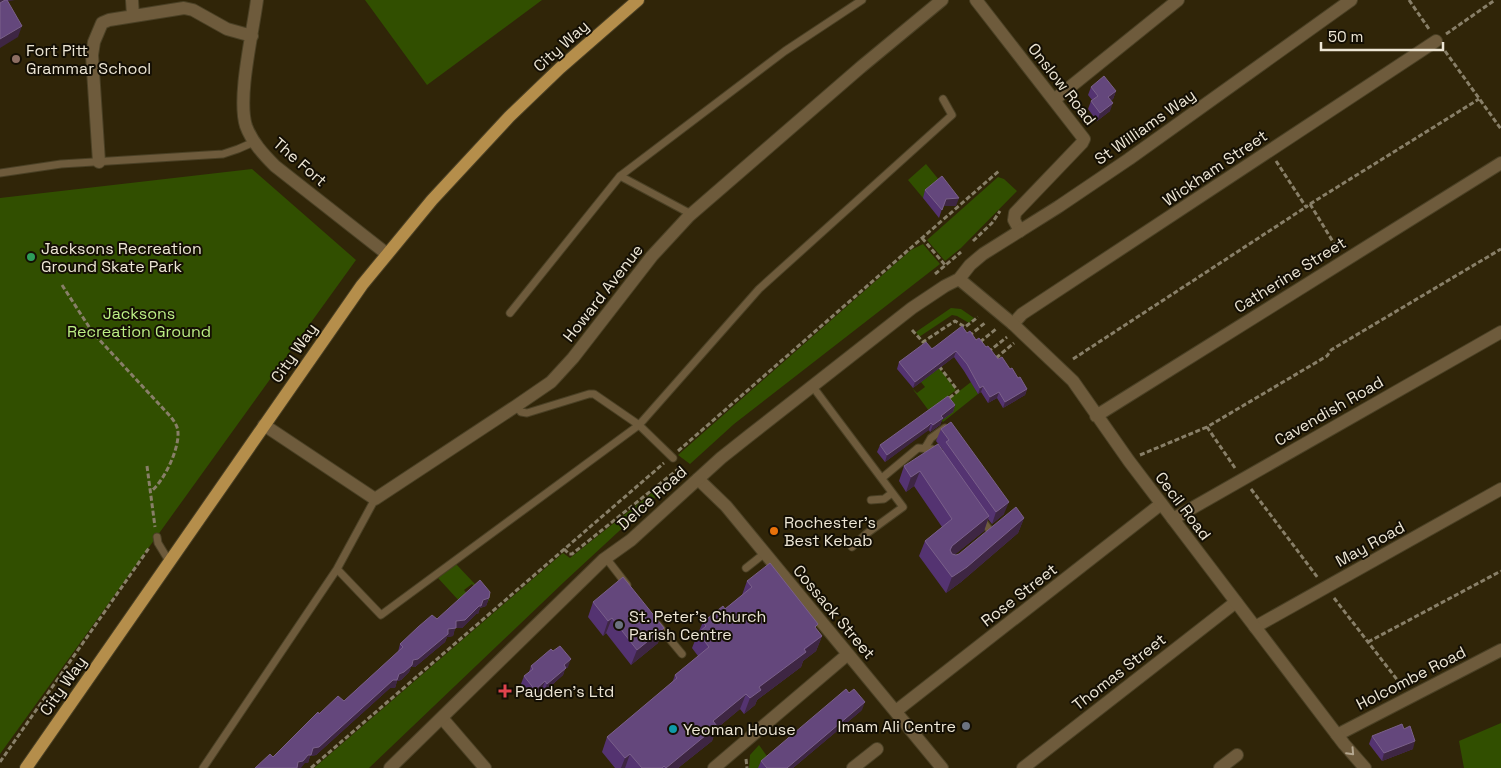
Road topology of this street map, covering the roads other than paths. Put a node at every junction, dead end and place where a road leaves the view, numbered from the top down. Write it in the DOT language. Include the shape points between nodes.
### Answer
graph roads {
  1 [pos="132,0"];
  2 [pos="257,0"];
  3 [pos="638,0"];
  4 [pos="862,0"];
  5 [pos="942,0"];
  6 [pos="976,0"];
  7 [pos="1178,0"];
  8 [pos="1351,0"];
  9 [pos="1163,5"];
  10 [pos="133,16"];
  11 [pos="252,36"];
  12 [pos="1438,38"];
  13 [pos="943,99"];
  14 [pos="1054,100"];
  15 [pos="254,142"];
  16 [pos="99,162"];
  17 [pos="1501,163"];
  18 [pos="0,173"];
  19 [pos="620,176"];
  20 [pos="691,214"];
  21 [pos="1020,231"];
  22 [pos="387,254"];
  23 [pos="959,279"];
  24 [pos="510,313"];
  25 [pos="1013,324"];
  26 [pos="1501,332"];
  27 [pos="813,387"];
  28 [pos="516,406"];
  29 [pos="1096,416"];
  30 [pos="264,425"];
  31 [pos="639,425"];
  32 [pos="944,428"];
  33 [pos="926,448"];
  34 [pos="672,457"];
  35 [pos="940,460"];
  36 [pos="882,478"];
  37 [pos="698,479"];
  38 [pos="1501,489"];
  39 [pos="892,493"];
  40 [pos="375,499"];
  41 [pos="871,500"];
  42 [pos="1161,504"];
  43 [pos="977,512"];
  44 [pos="1173,519"];
  45 [pos="997,527"];
  46 [pos="991,532"];
  47 [pos="156,536"];
  48 [pos="984,538"];
  49 [pos="852,547"];
  50 [pos="765,553"];
  51 [pos="606,558"];
  52 [pos="169,561"];
  53 [pos="746,568"];
  54 [pos="337,569"];
  55 [pos="632,592"];
  56 [pos="1236,602"];
  57 [pos="651,615"];
  58 [pos="1256,627"];
  59 [pos="1501,650"];
  60 [pos="682,654"];
  61 [pos="848,654"];
  62 [pos="896,711"];
  63 [pos="442,718"];
  64 [pos="1337,735"];
  65 [pos="877,749"];
  66 [pos="1237,755"];
  67 [pos="722,765"];
  68 [pos="26,768"];
  69 [pos="203,768"];
  70 [pos="390,768"];
  71 [pos="485,768"];
  72 [pos="853,768"];
  73 [pos="942,768"];
  74 [pos="1023,768"];
  75 [pos="1220,768"];
  76 [pos="1364,768"];
  1 -- 10 [label="street"];
  2 -- 11 [label="street, The Fort"];
  3 -- 22 [label="main road, City Way" via="509,117"];
  4 -- 19 [label="lane" via="784,51"];
  5 -- 20 [label="street, Howard Avenue"];
  6 -- 14 [label="street, Onslow Road"];
  7 -- 9 [label="street"];
  8 -- 21 [label="street, St Williams Way" via="1129,159"];
  9 -- 14 [label="street"];
  10 -- 11 [label="street" via="186,8 227,29"];
  10 -- 16 [label="street" via="102,23 93,46"];
  11 -- 15 [label="street, The Fort" via="243,106 246,126"];
  12 -- 25 [label="street, Wickham Street" via="1022,314"];
  13 -- 31 [label="lane" via="952,115 759,290"];
  14 -- 21 [label="street, Onslow Road" via="1084,140 1015,213 1014,220"];
  15 -- 16 [label="lane" via="223,154"];
  15 -- 22 [label="street, The Fort" via="282,172"];
  16 -- 18 [label="lane" via="57,164"];
  17 -- 29 [label="street, Catherine Street"];
  19 -- 20 [label="lane"];
  19 -- 24 [label="lane"];
  20 -- 28 [label="street, Howard Avenue" via="652,256 559,374"];
  21 -- 23 [label="street, St Williams Way" via="974,261"];
  22 -- 30 [label="main road, City Way"];
  23 -- 25 [label="street, Cecil Road"];
  23 -- 27 [label="street, Delce Road" via="912,308"];
  25 -- 29 [label="street, Cecil Road" via="1070,377"];
  26 -- 44 [label="street, Cavendish Road"];
  27 -- 36 [label="lane"];
  27 -- 37 [label="street, Delce Road"];
  28 -- 31 [label="lane" via="527,413 593,394"];
  28 -- 40 [label="street, Howard Avenue"];
  29 -- 42 [label="street, Cecil Road"];
  30 -- 40 [label="street"];
  30 -- 52 [label="main road, City Way"];
  31 -- 34 [label="lane"];
  31 -- 54 [label="lane" via="381,615"];
  32 -- 33 [label="lane" via="930,438"];
  33 -- 35 [label="lane" via="933,450"];
  33 -- 36 [label="lane" via="916,449"];
  36 -- 39 [label="lane"];
  37 -- 50 [label="street, Cossack Street" via="718,497"];
  37 -- 51 [label="street, Delce Road"];
  38 -- 58 [label="street, May Road"];
  39 -- 41 [label="lane" via="884,499"];
  39 -- 49 [label="lane" via="903,507"];
  40 -- 54 [label="lane"];
  42 -- 44 [label="street, Cecil Road"];
  42 -- 62 [label="street, Rose Street"];
  43 -- 46 [label="lane"];
  44 -- 56 [label="street, Cecil Road"];
  45 -- 46 [label="lane"];
  46 -- 48 [label="lane"];
  47 -- 52 [label="lane"];
  50 -- 53 [label="lane"];
  50 -- 61 [label="street, Cossack Street"];
  51 -- 55 [label="lane"];
  51 -- 63 [label="street, Delce Road"];
  52 -- 68 [label="main road, City Way"];
  54 -- 69 [label="lane"];
  56 -- 58 [label="street, Cecil Road"];
  56 -- 74 [label="street, Thomas Street"];
  57 -- 60 [label="lane"];
  58 -- 64 [label="street, Cecil Road"];
  59 -- 64 [label="street, Holcombe Road"];
  61 -- 62 [label="street, Cossack Street"];
  61 -- 67 [label="street"];
  62 -- 73 [label="street, Cossack Street"];
  63 -- 70 [label="street, Delce Road"];
  63 -- 71 [label="street"];
  64 -- 76 [label="street, Cecil Road, one-way"];
  65 -- 72 [label="street"];
  66 -- 75 [label="street"];
}
